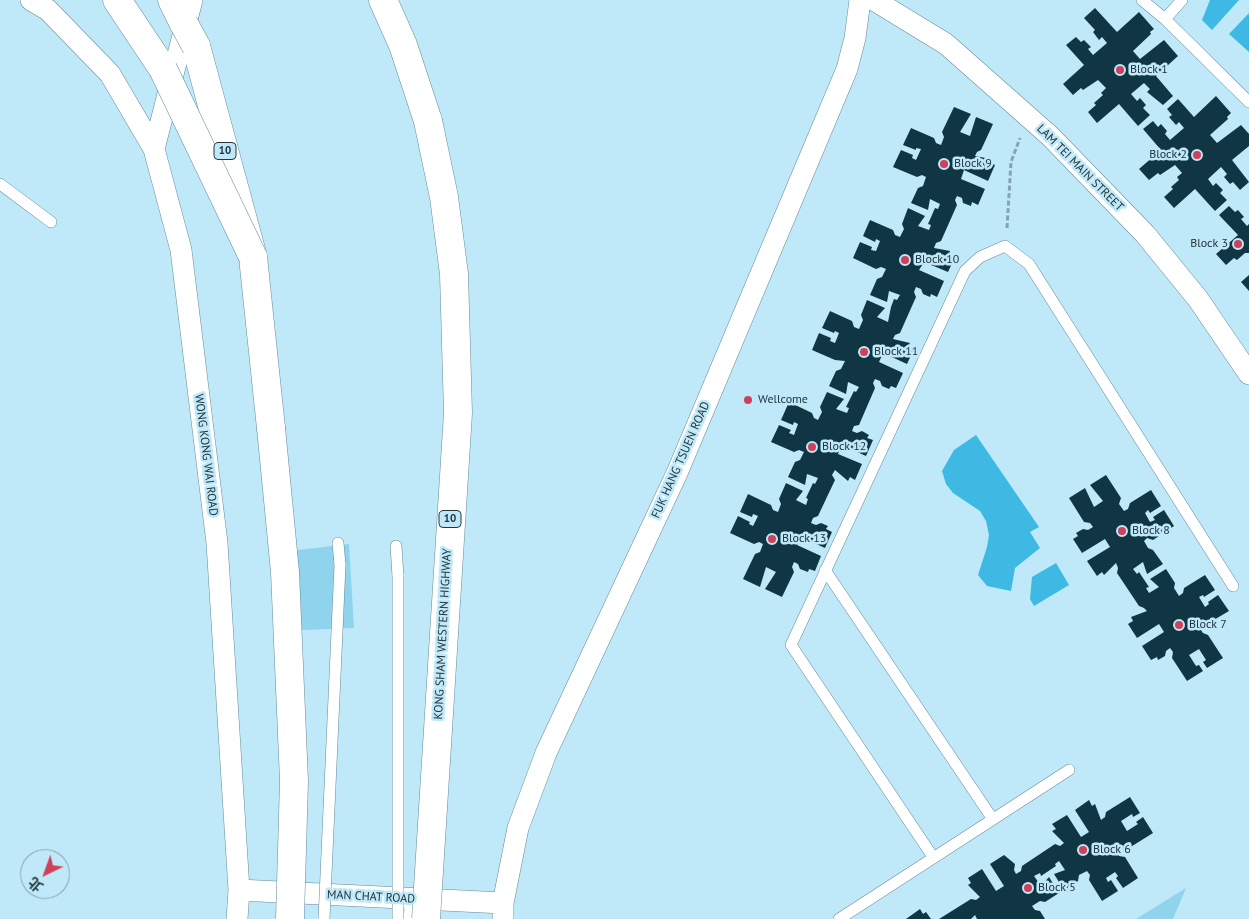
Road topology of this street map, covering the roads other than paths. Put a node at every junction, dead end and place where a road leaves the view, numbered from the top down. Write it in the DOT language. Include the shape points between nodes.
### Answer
graph roads {
  1 [pos="31,0"];
  2 [pos="117,0"];
  3 [pos="172,0"];
  4 [pos="192,0"];
  5 [pos="383,0"];
  6 [pos="860,0"];
  7 [pos="874,0"];
  8 [pos="1142,0"];
  9 [pos="1182,0"];
  10 [pos="1165,19"];
  11 [pos="1249,102"];
  12 [pos="154,149"];
  13 [pos="0,184"];
  14 [pos="51,222"];
  15 [pos="253,257"];
  16 [pos="1249,374"];
  17 [pos="338,543"];
  18 [pos="396,546"];
  19 [pos="825,570"];
  20 [pos="1234,586"];
  21 [pos="1069,770"];
  22 [pos="992,818"];
  23 [pos="933,857"];
  24 [pos="238,890"];
  25 [pos="503,911"];
  26 [pos="415,912"];
  27 [pos="237,919"];
  28 [pos="290,919"];
  29 [pos="324,919"];
  30 [pos="398,919"];
  31 [pos="839,919"];
  1 -- 12 [label="street" via="48,10 110,74"];
  2 -- 15 [label="highway, bridge" via="163,69"];
  3 -- 15 [label="highway, 10, bridge" via="196,46"];
  4 -- 12 [label="street, WONG KONG WAI ROAD"];
  5 -- 26 [label="highway, KONG SHAM WESTERN HIGHWAY / 10, bridge" via="416,81 437,158 450,235 457,316 458,413"];
  6 -- 25 [label="street, FUK HANG TSUEN ROAD" via="847,69 677,473 546,753 518,828"];
  7 -- 16 [label="street, LAM TEI MAIN STREET" via="946,44 1050,136 1145,234 1198,299"];
  8 -- 10 [label="lane"];
  9 -- 10 [label="lane"];
  10 -- 11 [label="lane"];
  12 -- 24 [label="street, WONG KONG WAI ROAD" via="180,250 217,542"];
  13 -- 14 [label="lane"];
  15 -- 28 [label="highway, 10, bridge" via="285,572 294,781"];
  17 -- 29 [label="lane, bridge" via="340,565"];
  18 -- 30 [label="lane, bridge"];
  19 -- 20 [label="lane" via="964,271 980,257 1005,246 1029,264"];
  19 -- 22 [label="lane"];
  19 -- 23 [label="lane" via="791,644"];
  21 -- 22 [label="lane"];
  22 -- 23 [label="lane"];
  23 -- 31 [label="lane"];
  24 -- 26 [label="street, MAN CHAT ROAD"];
  24 -- 27 [label="street, WONG KONG WAI ROAD"];
  25 -- 26 [label="street, MAN CHAT ROAD"];
}
